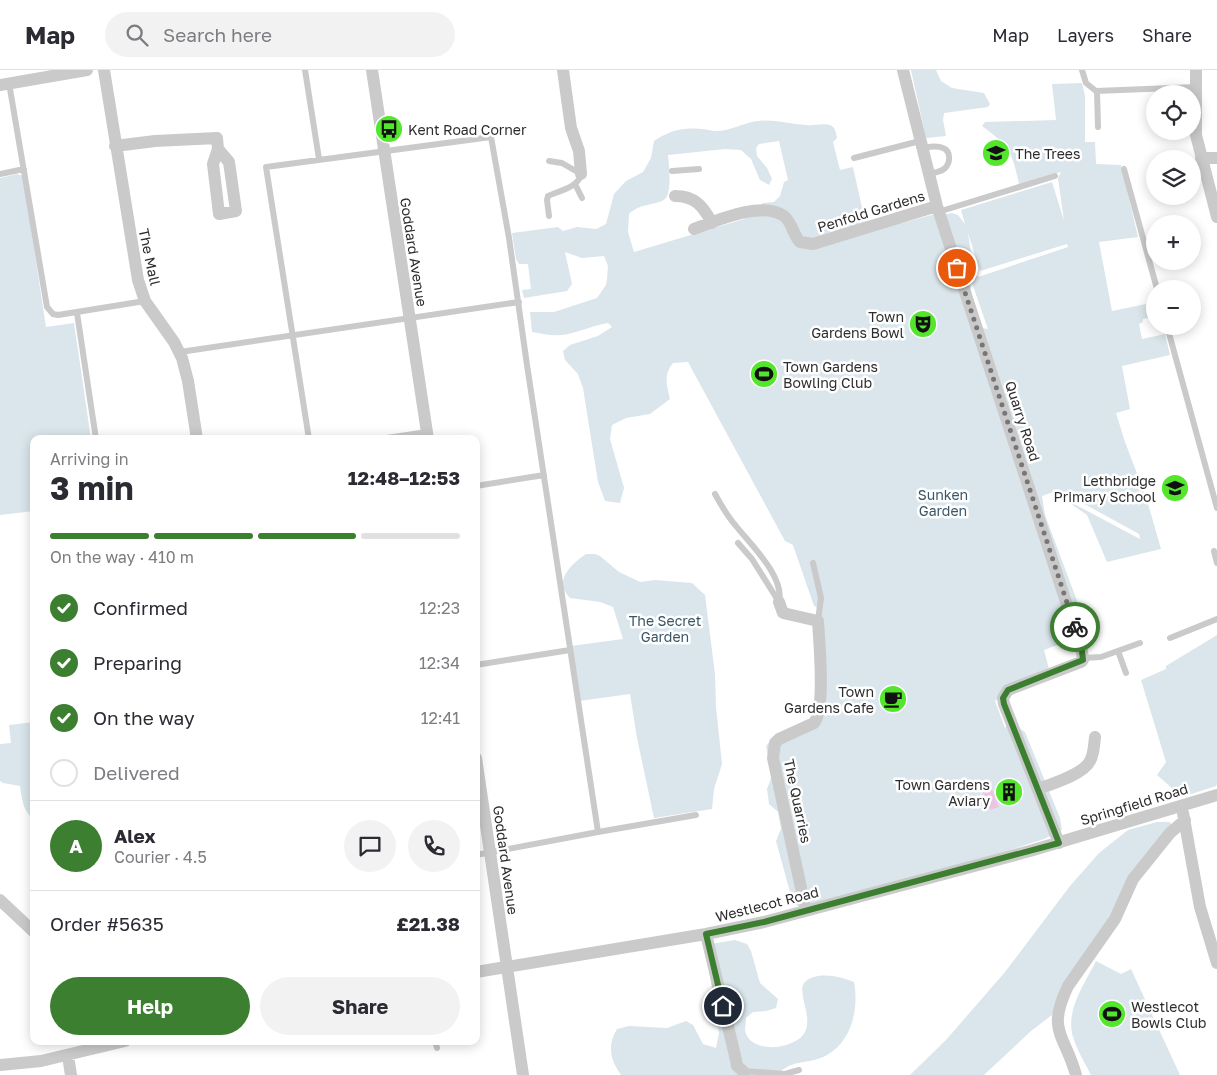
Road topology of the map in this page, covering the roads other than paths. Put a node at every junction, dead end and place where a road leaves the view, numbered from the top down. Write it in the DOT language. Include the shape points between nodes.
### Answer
graph roads {
  1 [pos="87,70"];
  2 [pos="104,70"];
  3 [pos="305,70"];
  4 [pos="372,70"];
  5 [pos="563,70"];
  6 [pos="903,70"];
  7 [pos="1082,70"];
  8 [pos="1196,70"];
  9 [pos="4,84"];
  10 [pos="1196,85"];
  11 [pos="1146,89"];
  12 [pos="1097,91"];
  13 [pos="1098,127"];
  14 [pos="921,144"];
  15 [pos="115,146"];
  16 [pos="218,149"];
  17 [pos="384,151"];
  18 [pos="854,158"];
  19 [pos="1201,158"];
  20 [pos="1217,158"];
  21 [pos="318,159"];
  22 [pos="549,161"];
  23 [pos="24,169"];
  24 [pos="699,169"];
  25 [pos="1124,169"];
  26 [pos="672,171"];
  27 [pos="0,174"];
  28 [pos="928,174"];
  29 [pos="1055,176"];
  30 [pos="578,179"];
  31 [pos="682,194"];
  32 [pos="582,198"];
  33 [pos="938,209"];
  34 [pos="549,216"];
  35 [pos="1217,217"];
  36 [pos="712,222"];
  37 [pos="694,229"];
  38 [pos="1155,280"];
  39 [pos="145,301"];
  40 [pos="519,302"];
  41 [pos="77,313"];
  42 [pos="409,318"];
  43 [pos="1169,335"];
  44 [pos="293,336"];
  45 [pos="180,352"];
  46 [pos="95,435"];
  47 [pos="196,435"];
  48 [pos="308,435"];
  49 [pos="427,435"];
  50 [pos="544,474"];
  51 [pos="480,485"];
  52 [pos="715,494"];
  53 [pos="1217,508"];
  54 [pos="738,543"];
  55 [pos="1214,551"];
  56 [pos="813,563"];
  57 [pos="1217,563"];
  58 [pos="779,602"];
  59 [pos="1217,618"];
  60 [pos="818,621"];
  61 [pos="1170,638"];
  62 [pos="1140,643"];
  63 [pos="570,650"];
  64 [pos="1118,651"];
  65 [pos="1083,658"];
  66 [pos="480,664"];
  67 [pos="1126,673"];
  68 [pos="1095,737"];
  69 [pos="480,785"];
  70 [pos="1038,789"];
  71 [pos="1217,795"];
  72 [pos="1182,806"];
  73 [pos="696,815"];
  74 [pos="1185,820"];
  75 [pos="598,832"];
  76 [pos="1059,843"];
  77 [pos="490,852"];
  78 [pos="480,854"];
  79 [pos="0,900"];
  80 [pos="806,911"];
  81 [pos="30,928"];
  82 [pos="706,934"];
  83 [pos="1217,963"];
  84 [pos="507,967"];
  85 [pos="480,971"];
  86 [pos="97,1045"];
  87 [pos="68,1056"];
  88 [pos="0,1065"];
  89 [pos="800,1070"];
  90 [pos="744,1073"];
  91 [pos="774,1074"];
  92 [pos="71,1075"];
  93 [pos="523,1075"];
  94 [pos="1076,1075"];
  1 -- 9 [label="street"];
  2 -- 15 [label="street, The Mall"];
  3 -- 21 [label="lane"];
  4 -- 17 [label="street, Goddard Avenue"];
  5 -- 30 [label="street" via="571,128 579,151"];
  6 -- 14 [label="street, Quarry Road"];
  7 -- 12 [label="lane" via="1086,83"];
  8 -- 10 [label="street"];
  9 -- 23 [label="lane"];
  11 -- 12 [label="lane"];
  12 -- 13 [label="lane"];
  14 -- 18 [label="lane"];
  14 -- 28 [label="street, Quarry Road"];
  14 -- 28 [label="lane" via="941,147 948,153 947,166"];
  15 -- 16 [label="street" via="217,138"];
  15 -- 39 [label="street, The Mall" via="134,262"];
  17 -- 21 [label="lane"];
  17 -- 40 [label="lane" via="490,137"];
  17 -- 42 [label="street, Goddard Avenue"];
  19 -- 20 [label="street"];
  19 -- 35 [label="street"];
  21 -- 44 [label="lane" via="266,167"];
  22 -- 30 [label="lane" via="562,162"];
  23 -- 27 [label="lane"];
  23 -- 41 [label="lane" via="47,307 53,314"];
  24 -- 26 [label="lane" via="684,173"];
  25 -- 38 [label="lane"];
  28 -- 33 [label="street, Quarry Road"];
  29 -- 33 [label="lane"];
  30 -- 32 [label="lane"];
  30 -- 34 [label="lane" via="548,196"];
  31 -- 36 [label="street" via="701,205"];
  33 -- 36 [label="street, Penfold Gardens" via="806,244 797,240 787,219 774,212 744,211"];
  33 -- 65 [label="street, Quarry Road"];
  36 -- 37 [label="street, Penfold Gardens"];
  39 -- 41 [label="lane"];
  39 -- 45 [label="street, The Mall"];
  40 -- 42 [label="lane"];
  40 -- 50 [label="lane"];
  41 -- 46 [label="lane"];
  42 -- 44 [label="lane"];
  42 -- 49 [label="street, Goddard Avenue"];
  43 -- 53 [label="lane"];
  44 -- 45 [label="lane"];
  44 -- 48 [label="lane"];
  45 -- 47 [label="street, The Mall"];
  50 -- 51 [label="lane"];
  50 -- 63 [label="lane"];
  52 -- 58 [label="lane" via="761,555 778,585 781,593"];
  54 -- 58 [label="lane"];
  55 -- 57 [label="lane"];
  56 -- 60 [label="lane" via="821,598"];
  58 -- 60 [label="street" via="783,613"];
  59 -- 61 [label="lane"];
  60 -- 80 [label="street, The Quarries" via="821,700 818,719 810,726 779,739 775,743 773,758"];
  62 -- 64 [label="lane"];
  63 -- 66 [label="lane"];
  63 -- 75 [label="lane"];
  64 -- 65 [label="lane" via="1101,657"];
  64 -- 67 [label="lane"];
  65 -- 70 [label="street" via="1081,662 1008,690 1003,698"];
  68 -- 70 [label="street" via="1093,753 1086,767"];
  69 -- 77 [label="street, Goddard Avenue"];
  70 -- 76 [label="street"];
  71 -- 72 [label="street, Springfield Road"];
  72 -- 74 [label="street"];
  72 -- 76 [label="street, Springfield Road"];
  73 -- 75 [label="lane"];
  74 -- 83 [label="street" via="1200,907"];
  74 -- 94 [label="street" via="1170,833 1133,879 1115,919 1064,994 1058,1013 1058,1028"];
  75 -- 77 [label="lane"];
  76 -- 80 [label="street, Westlecot Road"];
  77 -- 78 [label="lane"];
  77 -- 84 [label="street, Goddard Avenue"];
  79 -- 81 [label="street"];
  80 -- 82 [label="street, Westlecot Road"];
  82 -- 84 [label="street, Westlecot Road"];
  82 -- 90 [label="street" via="737,1066"];
  84 -- 85 [label="street, Westlecot Road"];
  84 -- 93 [label="street, Goddard Avenue"];
  86 -- 87 [label="street"];
  87 -- 88 [label="street"];
  87 -- 92 [label="street"];
  89 -- 91 [label="lane"];
  90 -- 91 [label="lane"];
}
